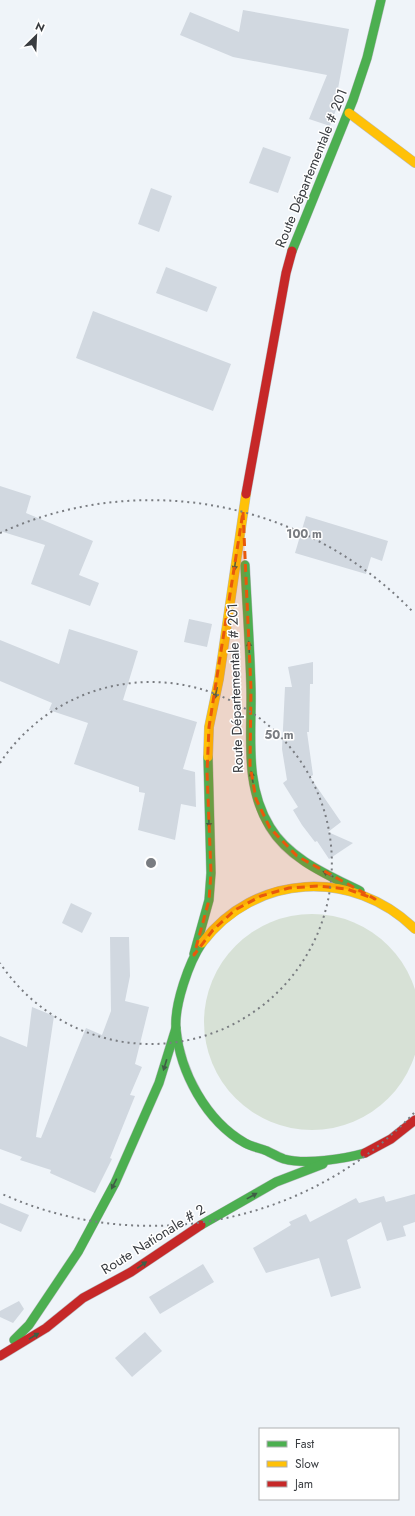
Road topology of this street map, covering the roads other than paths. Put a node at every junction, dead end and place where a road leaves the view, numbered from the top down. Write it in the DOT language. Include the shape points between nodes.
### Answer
graph roads {
  1 [pos="381,0"];
  2 [pos="349,113"];
  3 [pos="415,163"];
  4 [pos="243,512"];
  5 [pos="375,899"];
  6 [pos="415,929"];
  7 [pos="194,955"];
  8 [pos="176,1027"];
  9 [pos="415,1120"];
  10 [pos="415,1130"];
  11 [pos="397,1136"];
  12 [pos="330,1162"];
  13 [pos="0,1355"];
  1 -- 2 [label="main road, Route Départementale # 201" via="365,67"];
  2 -- 3 [label="main road"];
  2 -- 4 [label="main road, Route Départementale # 201" via="295,241 286,273"];
  5 -- 4 [label="main road, Route Départementale # 201, one-way" via="296,856 270,828 256,799 250,765 251,689"];
  4 -- 7 [label="main road, Route Départementale # 201, one-way" via="219,679 209,727 207,772 211,873 209,900"];
  5 -- 6 [label="main road" via="407,919"];
  5 -- 7 [label="main road" via="347,889 318,886 289,888 261,896 235,910 213,930"];
  7 -- 8 [label="main road, Route Départementale # 201" via="182,991"];
  8 -- 12 [label="main road" via="186,1074 209,1112 243,1142 285,1159"];
  8 -- 13 [label="main road, Route Nationale # 2, one-way" via="159,1083 115,1182 78,1252 29,1325"];
  9 -- 11 [label="main road"];
  10 -- 11 [label="main road"];
  11 -- 12 [label="main road" via="365,1154"];
  13 -- 12 [label="main road, Route Nationale # 2, one-way" via="46,1328 83,1298 131,1272 217,1215 276,1182"];
}
